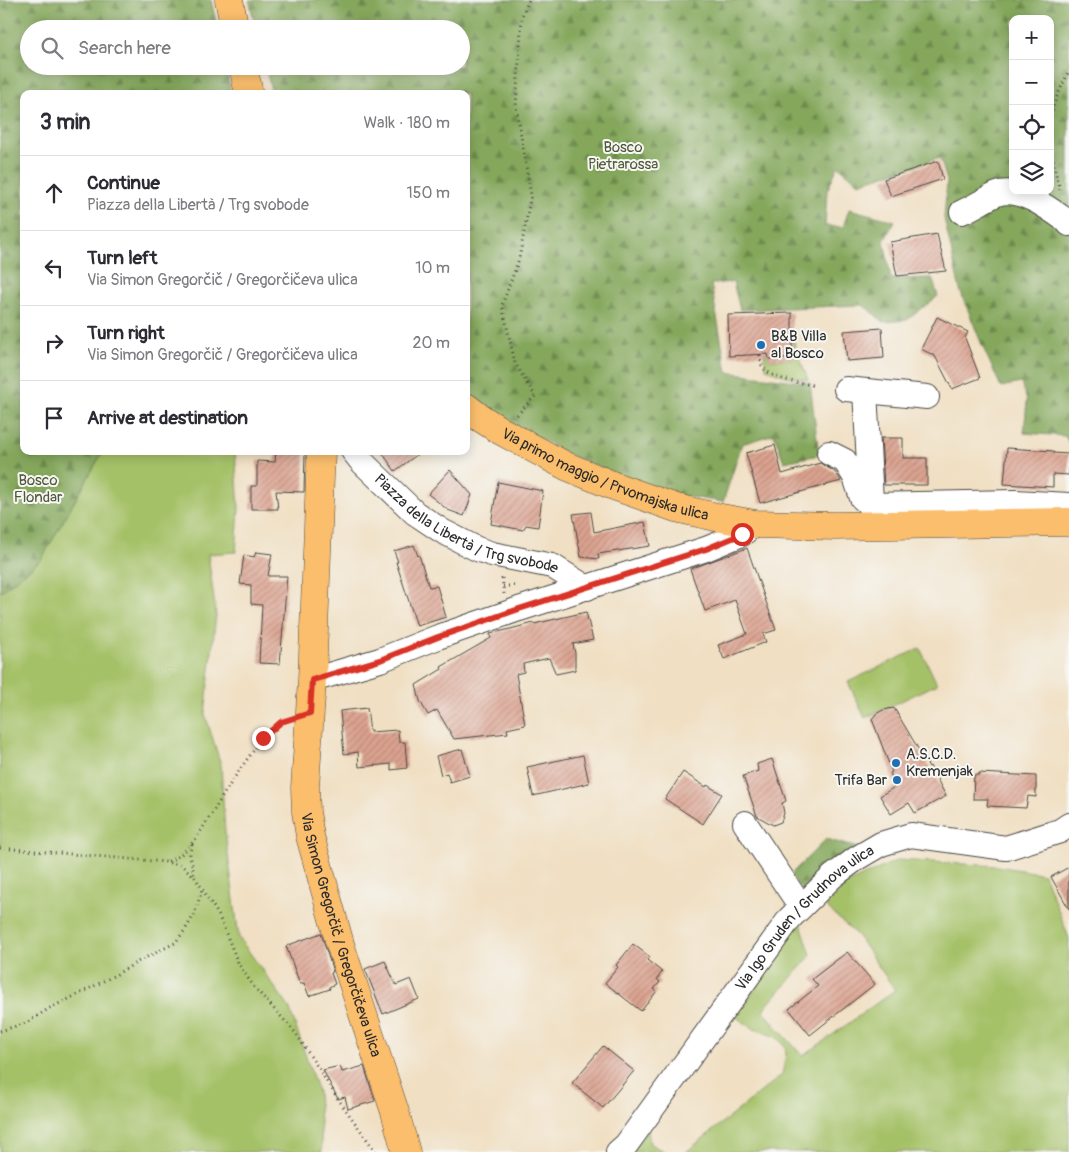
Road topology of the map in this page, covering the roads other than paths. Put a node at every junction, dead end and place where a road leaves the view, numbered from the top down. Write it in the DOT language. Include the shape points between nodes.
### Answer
graph roads {
  1 [pos="229,0"];
  2 [pos="233,20"];
  3 [pos="244,75"];
  4 [pos="248,90"];
  5 [pos="962,212"];
  6 [pos="1068,223"];
  7 [pos="926,397"];
  8 [pos="470,410"];
  9 [pos="829,453"];
  10 [pos="321,455"];
  11 [pos="356,455"];
  12 [pos="1069,505"];
  13 [pos="872,515"];
  14 [pos="1069,522"];
  15 [pos="755,524"];
  16 [pos="587,588"];
  17 [pos="312,680"];
  18 [pos="745,823"];
  19 [pos="1069,825"];
  20 [pos="801,907"];
  21 [pos="406,1152"];
  22 [pos="618,1152"];
  1 -- 2 [label="main road"];
  3 -- 4 [label="main road"];
  5 -- 6 [label="street" via="998,194 1018,193 1046,206"];
  7 -- 13 [label="street" via="856,390"];
  8 -- 15 [label="main road, Via primo maggio / Prvomajska ulica" via="566,466 614,486 676,508"];
  9 -- 13 [label="street" via="844,461"];
  10 -- 17 [label="main road, Via Simon Gregorčič / Gregorčičeva ulica"];
  11 -- 16 [label="street, Piazza della Libertà / Trg svobode" via="415,513 442,532 492,554 552,566"];
  12 -- 13 [label="street" via="1016,502"];
  13 -- 14 [label="main road, Via primo maggio / Prvomajska ulica"];
  13 -- 15 [label="main road, Via primo maggio / Prvomajska ulica" via="835,526"];
  15 -- 16 [label="street, Piazza della Libertà / Trg svobode" via="742,534 706,549"];
  16 -- 17 [label="street, Piazza della Libertà / Trg svobode" via="504,614 380,660"];
  17 -- 21 [label="main road, Via Simon Gregorčič / Gregorčičeva ulica" via="305,788 310,836 340,944"];
  18 -- 20 [label="street"];
  19 -- 20 [label="street, Via Igo Gruden / Grudnova ulica" via="1060,831 1006,848 911,835 881,844 833,876"];
  20 -- 22 [label="street, Via Igo Gruden / Grudnova ulica"];
}
